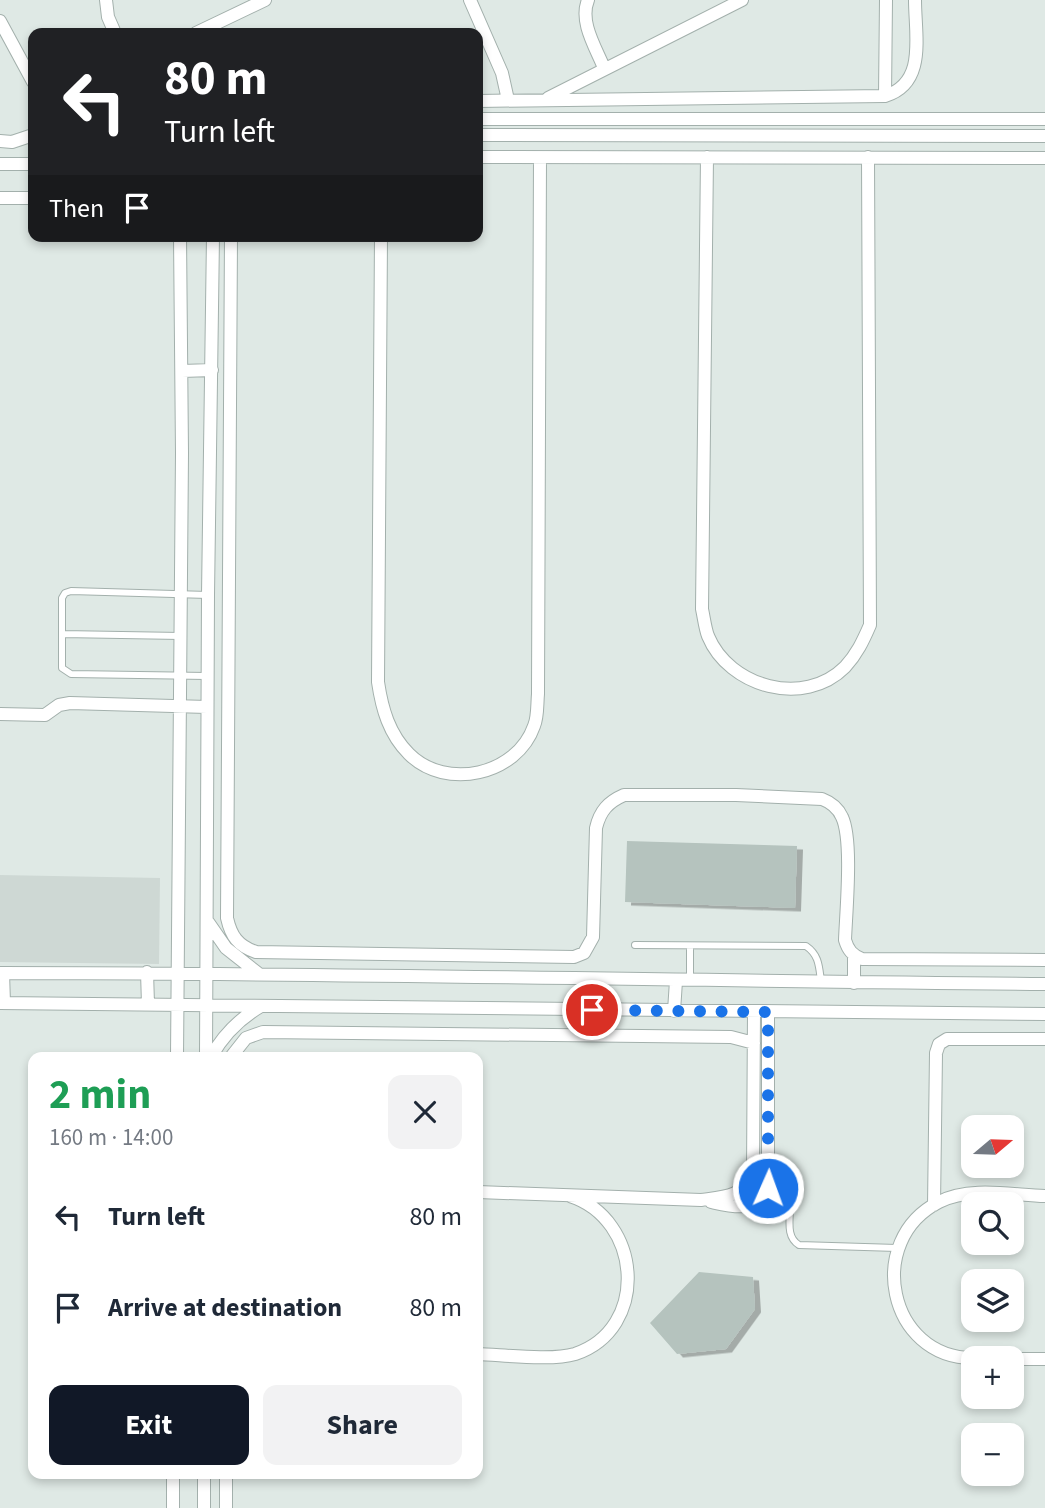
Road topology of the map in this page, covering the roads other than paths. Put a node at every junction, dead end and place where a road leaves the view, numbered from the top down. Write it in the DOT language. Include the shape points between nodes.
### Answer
graph roads {
  1 [pos="106,0"];
  2 [pos="265,0"];
  3 [pos="470,0"];
  4 [pos="588,0"];
  5 [pos="742,0"];
  6 [pos="886,0"];
  7 [pos="915,0"];
  8 [pos="0,21"];
  9 [pos="113,28"];
  10 [pos="206,28"];
  11 [pos="482,28"];
  12 [pos="483,30"];
  13 [pos="604,68"];
  14 [pos="28,73"];
  15 [pos="885,96"];
  16 [pos="508,100"];
  17 [pos="545,100"];
  18 [pos="483,101"];
  19 [pos="483,119"];
  20 [pos="692,119"];
  21 [pos="1045,119"];
  22 [pos="483,135"];
  23 [pos="692,135"];
  24 [pos="925,136"];
  25 [pos="1045,136"];
  26 [pos="28,137"];
  27 [pos="0,141"];
  28 [pos="483,157"];
  29 [pos="707,157"];
  30 [pos="868,157"];
  31 [pos="540,158"];
  32 [pos="924,158"];
  33 [pos="1045,158"];
  34 [pos="0,164"];
  35 [pos="28,164"];
  36 [pos="0,198"];
  37 [pos="28,198"];
  38 [pos="180,242"];
  39 [pos="213,242"];
  40 [pos="231,242"];
  41 [pos="381,242"];
  42 [pos="212,370"];
  43 [pos="182,371"];
  44 [pos="181,594"];
  45 [pos="208,595"];
  46 [pos="62,634"];
  47 [pos="180,636"];
  48 [pos="180,676"];
  49 [pos="207,676"];
  50 [pos="180,707"];
  51 [pos="207,707"];
  52 [pos="0,714"];
  53 [pos="207,921"];
  54 [pos="635,946"];
  55 [pos="690,946"];
  56 [pos="853,955"];
  57 [pos="1045,961"];
  58 [pos="147,972"];
  59 [pos="1,973"];
  60 [pos="178,973"];
  61 [pos="207,973"];
  62 [pos="259,974"];
  63 [pos="676,981"];
  64 [pos="690,981"];
  65 [pos="821,982"];
  66 [pos="854,983"];
  67 [pos="1045,984"];
  68 [pos="2,1003"];
  69 [pos="148,1004"];
  70 [pos="177,1005"];
  71 [pos="207,1006"];
  72 [pos="261,1006"];
  73 [pos="674,1011"];
  74 [pos="754,1012"];
  75 [pos="768,1012"];
  76 [pos="1045,1014"];
  77 [pos="1045,1039"];
  78 [pos="754,1043"];
  79 [pos="177,1052"];
  80 [pos="209,1052"];
  81 [pos="213,1052"];
  82 [pos="235,1052"];
  83 [pos="483,1192"];
  84 [pos="561,1193"];
  85 [pos="1045,1196"];
  86 [pos="701,1200"];
  87 [pos="934,1205"];
  88 [pos="790,1207"];
  89 [pos="897,1248"];
  90 [pos="483,1354"];
  91 [pos="961,1358"];
  92 [pos="1024,1359"];
  93 [pos="1045,1359"];
  94 [pos="173,1479"];
  95 [pos="204,1479"];
  96 [pos="226,1479"];
  97 [pos="173,1508"];
  98 [pos="204,1508"];
  99 [pos="226,1508"];
  1 -- 9 [label="street"];
  2 -- 10 [label="street"];
  3 -- 11 [label="street"];
  4 -- 13 [label="street" via="585,19"];
  5 -- 13 [label="street"];
  6 -- 15 [label="street"];
  7 -- 15 [label="street" via="912,76 897,92"];
  8 -- 14 [label="street"];
  12 -- 16 [label="street"];
  13 -- 17 [label="street"];
  15 -- 17 [label="street"];
  16 -- 17 [label="street"];
  16 -- 18 [label="street"];
  19 -- 20 [label="street"];
  20 -- 21 [label="street"];
  20 -- 23 [label="street"];
  22 -- 23 [label="street"];
  23 -- 24 [label="street"];
  24 -- 25 [label="street"];
  24 -- 32 [label="street"];
  26 -- 27 [label="street"];
  28 -- 31 [label="street"];
  29 -- 30 [label="street"];
  29 -- 30 [label="street" via="702,609 708,636 722,659 742,676 767,687 794,689 820,683 843,668 860,648 870,625"];
  29 -- 31 [label="street"];
  30 -- 32 [label="street"];
  31 -- 41 [label="street" via="535,725 510,759 471,774 429,768 411,756 397,740 381,702"];
  32 -- 33 [label="street"];
  34 -- 35 [label="street"];
  36 -- 37 [label="street"];
  38 -- 43 [label="street"];
  39 -- 42 [label="street"];
  40 -- 56 [label="street" via="227,918 236,941 256,952 574,957 584,953 593,937 596,828 604,807 624,795 736,795 822,799 839,811 846,830 845,940"];
  42 -- 43 [label="street"];
  42 -- 45 [label="street"];
  43 -- 44 [label="street"];
  44 -- 45 [label="lane"];
  44 -- 46 [label="lane" via="65,593"];
  44 -- 47 [label="street"];
  45 -- 49 [label="street"];
  46 -- 47 [label="lane"];
  46 -- 48 [label="lane" via="65,672"];
  47 -- 48 [label="street"];
  48 -- 49 [label="lane"];
  48 -- 50 [label="street"];
  49 -- 51 [label="street"];
  50 -- 51 [label="street"];
  50 -- 52 [label="street" via="70,703 45,715"];
  50 -- 60 [label="street"];
  51 -- 53 [label="street"];
  53 -- 61 [label="street"];
  53 -- 62 [label="street" via="226,948"];
  54 -- 55 [label="lane"];
  55 -- 64 [label="lane"];
  55 -- 65 [label="lane" via="806,946 818,960"];
  56 -- 57 [label="street" via="862,959"];
  56 -- 66 [label="street"];
  58 -- 59 [label="street"];
  58 -- 60 [label="street"];
  58 -- 69 [label="street"];
  59 -- 68 [label="street"];
  60 -- 61 [label="street"];
  60 -- 70 [label="street"];
  61 -- 62 [label="street"];
  61 -- 71 [label="street"];
  62 -- 63 [label="street"];
  63 -- 64 [label="street"];
  63 -- 73 [label="street"];
  64 -- 65 [label="street"];
  65 -- 66 [label="street"];
  66 -- 67 [label="street"];
  68 -- 69 [label="street"];
  69 -- 70 [label="street"];
  70 -- 71 [label="street"];
  70 -- 79 [label="street"];
  71 -- 72 [label="street"];
  71 -- 80 [label="street"];
  72 -- 73 [label="street"];
  72 -- 81 [label="street" via="233,1027"];
  73 -- 74 [label="street"];
  74 -- 75 [label="street"];
  74 -- 78 [label="street"];
  75 -- 76 [label="street"];
  75 -- 86 [label="street" via="768,1188 760,1200 747,1207"];
  77 -- 87 [label="street" via="947,1038 939,1044"];
  78 -- 82 [label="street" via="731,1037 263,1032 246,1038"];
  78 -- 86 [label="street" via="752,1174 739,1192"];
  83 -- 84 [label="street"];
  84 -- 86 [label="street"];
  84 -- 90 [label="street" via="594,1208 619,1236 629,1271 622,1308 601,1338 574,1354"];
  85 -- 87 [label="street" via="971,1193"];
  87 -- 89 [label="street" via="914,1221"];
  88 -- 89 [label="lane" via="789,1233 799,1245"];
  89 -- 91 [label="street" via="894,1282 903,1315 913,1330 940,1351"];
  92 -- 93 [label="street"];
  94 -- 97 [label="street"];
  95 -- 98 [label="street"];
  96 -- 99 [label="street"];
}
